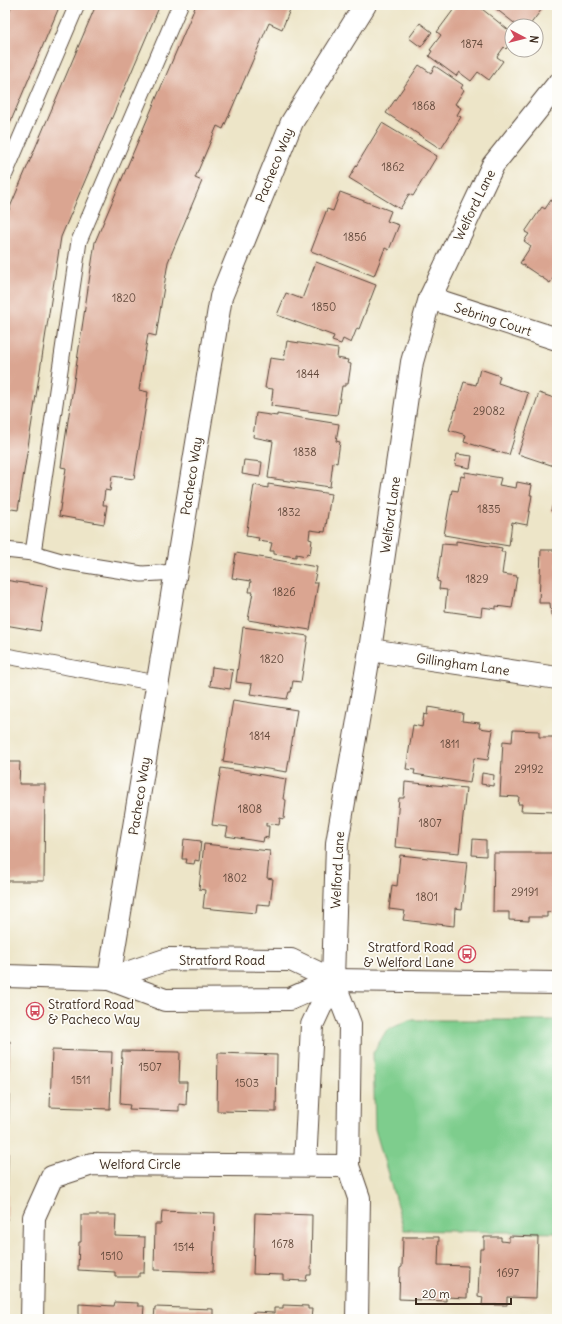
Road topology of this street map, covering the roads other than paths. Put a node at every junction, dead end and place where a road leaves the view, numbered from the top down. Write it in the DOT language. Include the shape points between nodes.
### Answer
graph roads {
  1 [pos="77,5"];
  2 [pos="180,5"];
  3 [pos="365,5"];
  4 [pos="557,85"];
  5 [pos="5,174"];
  6 [pos="430,298"];
  7 [pos="557,339"];
  8 [pos="5,550"];
  9 [pos="33,553"];
  10 [pos="176,572"];
  11 [pos="370,650"];
  12 [pos="6,656"];
  13 [pos="557,678"];
  14 [pos="157,683"];
  15 [pos="5,976"];
  16 [pos="109,979"];
  17 [pos="333,980"];
  18 [pos="557,983"];
  19 [pos="305,1165"];
  20 [pos="348,1166"];
  21 [pos="32,1319"];
  22 [pos="357,1319"];
  1 -- 5 [label="lane"];
  2 -- 9 [label="lane" via="79,241"];
  3 -- 10 [label="street, Pacheco Way" via="292,122 221,297"];
  4 -- 6 [label="street, Welford Lane" via="492,165"];
  6 -- 7 [label="street, Sebring Court"];
  6 -- 11 [label="street, Welford Lane" via="412,362"];
  8 -- 9 [label="lane"];
  9 -- 10 [label="lane" via="61,561 142,574"];
  10 -- 14 [label="street, Pacheco Way"];
  11 -- 13 [label="street, Gillingham Lane"];
  11 -- 17 [label="street, Welford Lane" via="337,843"];
  12 -- 14 [label="lane"];
  14 -- 16 [label="street, Pacheco Way"];
  15 -- 16 [label="street, Stratford Road"];
  16 -- 17 [label="street, Stratford Road" via="166,1000 290,999"];
  16 -- 17 [label="street, Stratford Road" via="168,959 291,960"];
  17 -- 18 [label="street, Stratford Road"];
  17 -- 19 [label="street" via="312,1026"];
  17 -- 20 [label="street" via="350,1024"];
  19 -- 20 [label="street, Welford Circle"];
  19 -- 21 [label="street, Welford Circle" via="92,1164 52,1177 34,1217"];
  20 -- 22 [label="street" via="359,1198"];
}
